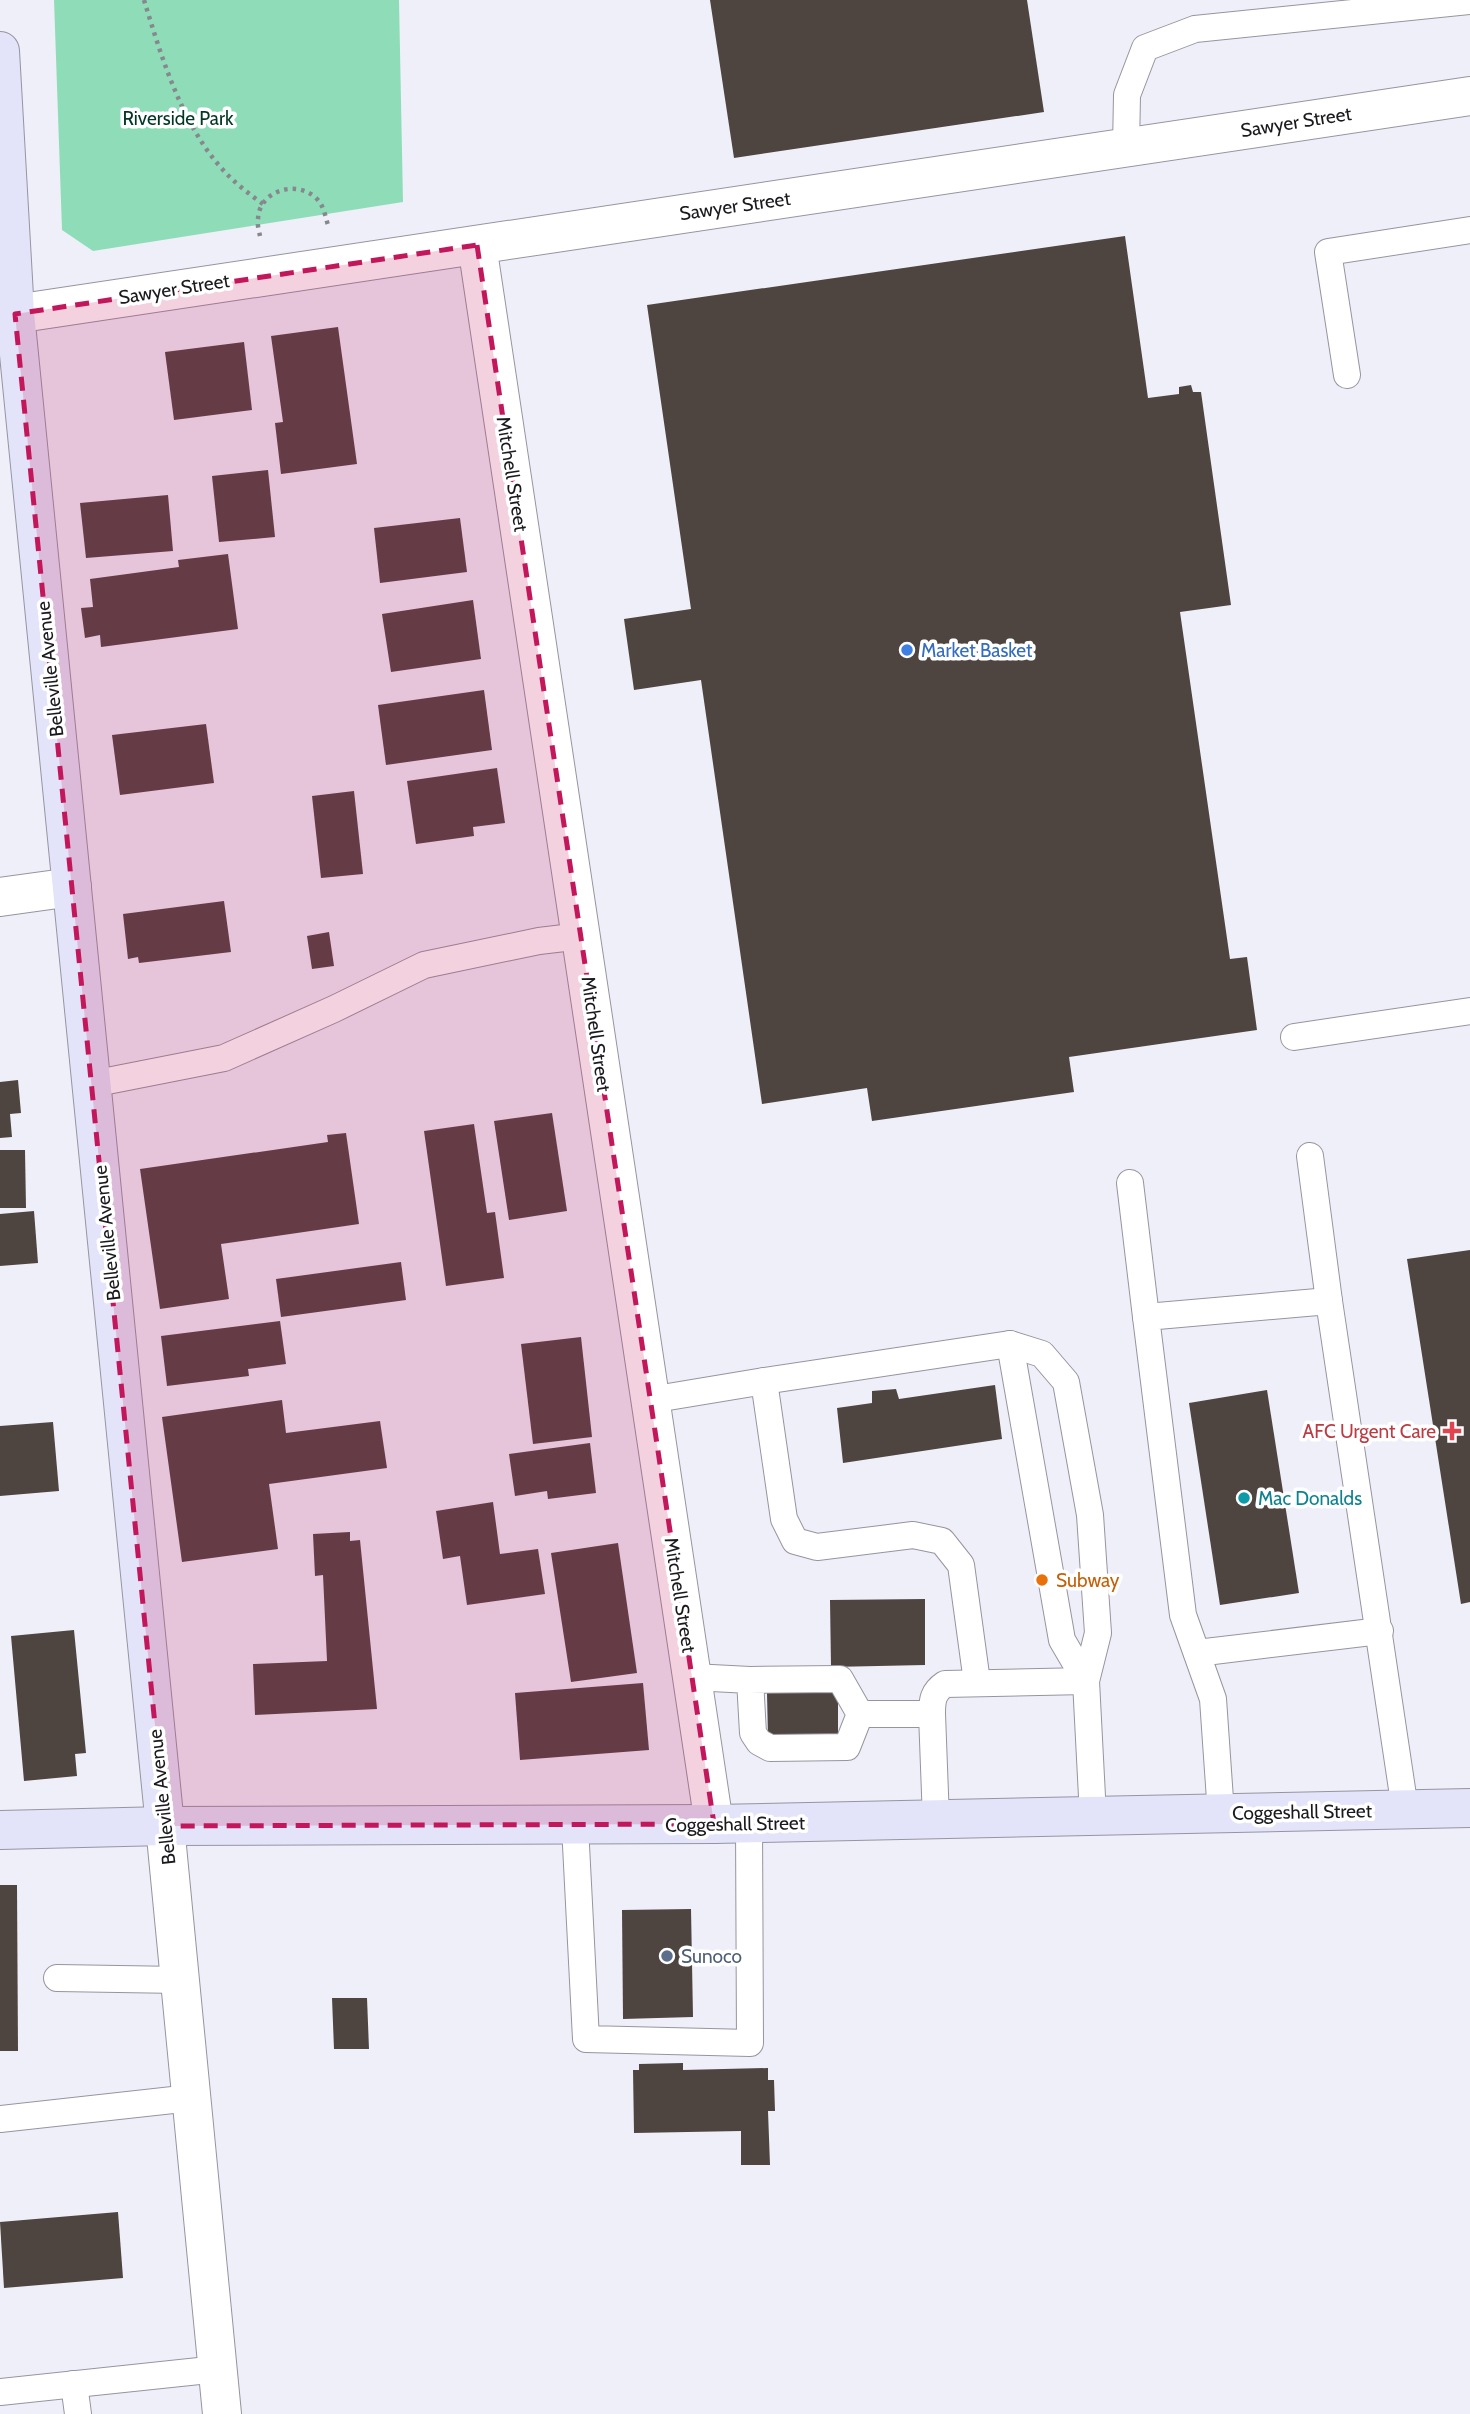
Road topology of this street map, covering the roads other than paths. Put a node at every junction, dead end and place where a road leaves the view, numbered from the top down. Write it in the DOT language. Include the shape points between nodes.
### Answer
graph roads {
  1 [pos="1470,1"];
  2 [pos="0,51"];
  3 [pos="1470,96"];
  4 [pos="1126,148"];
  5 [pos="1470,230"];
  6 [pos="477,245"];
  7 [pos="7,315"];
  8 [pos="1347,375"];
  9 [pos="72,887"];
  10 [pos="0,897"];
  11 [pos="581,936"];
  12 [pos="1470,1011"];
  13 [pos="1294,1037"];
  14 [pos="92,1084"];
  15 [pos="1310,1156"];
  16 [pos="1130,1183"];
  17 [pos="1329,1301"];
  18 [pos="1146,1317"];
  19 [pos="1010,1344"];
  20 [pos="765,1381"];
  21 [pos="650,1401"];
  22 [pos="1380,1632"];
  23 [pos="1196,1653"];
  24 [pos="692,1677"];
  25 [pos="750,1680"];
  26 [pos="1086,1681"];
  27 [pos="977,1682"];
  28 [pos="860,1714"];
  29 [pos="932,1714"];
  30 [pos="1470,1808"];
  31 [pos="1405,1809"];
  32 [pos="1221,1814"];
  33 [pos="1093,1816"];
  34 [pos="936,1820"];
  35 [pos="731,1824"];
  36 [pos="165,1826"];
  37 [pos="575,1826"];
  38 [pos="0,1830"];
  39 [pos="57,1978"];
  40 [pos="180,1980"];
  41 [pos="191,2098"];
  42 [pos="0,2119"];
  43 [pos="218,2369"];
  44 [pos="74,2384"];
  45 [pos="0,2392"];
  46 [pos="78,2414"];
  47 [pos="222,2414"];
  1 -- 4 [label="lane" via="1195,29 1145,48 1127,95"];
  2 -- 7 [label="main road, Belleville Avenue"];
  3 -- 4 [label="street, Sawyer Street"];
  4 -- 6 [label="street, Sawyer Street"];
  5 -- 8 [label="lane" via="1328,252"];
  6 -- 7 [label="street, Sawyer Street"];
  6 -- 11 [label="street, Mitchell Street"];
  7 -- 9 [label="main road, Belleville Avenue"];
  9 -- 10 [label="street"];
  9 -- 14 [label="main road, Belleville Avenue"];
  11 -- 14 [label="lane" via="424,965 224,1058"];
  11 -- 21 [label="street, Mitchell Street"];
  12 -- 13 [label="lane"];
  14 -- 36 [label="main road, Belleville Avenue"];
  15 -- 17 [label="lane"];
  16 -- 18 [label="lane"];
  17 -- 18 [label="lane"];
  17 -- 22 [label="lane"];
  18 -- 23 [label="lane" via="1183,1615"];
  19 -- 20 [label="lane"];
  19 -- 26 [label="lane" via="1062,1640"];
  19 -- 26 [label="lane" via="1042,1354 1066,1382 1090,1515 1098,1633"];
  20 -- 21 [label="lane"];
  20 -- 27 [label="lane" via="784,1519 795,1541 817,1548 913,1535 942,1541 961,1565"];
  21 -- 24 [label="street, Mitchell Street"];
  22 -- 23 [label="lane"];
  22 -- 31 [label="lane"];
  23 -- 32 [label="lane" via="1213,1699"];
  24 -- 25 [label="lane"];
  24 -- 35 [label="street, Mitchell Street"];
  25 -- 28 [label="lane" via="840,1679"];
  25 -- 28 [label="lane" via="753,1734 769,1748 847,1747"];
  26 -- 27 [label="lane"];
  26 -- 33 [label="lane"];
  27 -- 29 [label="lane" via="945,1684 936,1691"];
  28 -- 29 [label="lane"];
  29 -- 34 [label="lane"];
  30 -- 31 [label="main road, Coggeshall Street"];
  31 -- 32 [label="main road, Coggeshall Street"];
  32 -- 33 [label="main road, Coggeshall Street"];
  33 -- 34 [label="main road, Coggeshall Street"];
  34 -- 35 [label="main road, Coggeshall Street"];
  35 -- 37 [label="main road, Coggeshall Street"];
  35 -- 37 [label="lane" via="750,2043 586,2039"];
  36 -- 37 [label="main road, Coggeshall Street"];
  36 -- 38 [label="main road, Coggeshall Street"];
  36 -- 40 [label="street, Belleville Avenue"];
  39 -- 40 [label="lane"];
  40 -- 41 [label="street, Belleville Avenue"];
  41 -- 42 [label="lane"];
  41 -- 43 [label="street, Belleville Avenue"];
  43 -- 44 [label="lane"];
  43 -- 47 [label="street, Belleville Avenue"];
  44 -- 45 [label="lane"];
  44 -- 46 [label="lane"];
}
